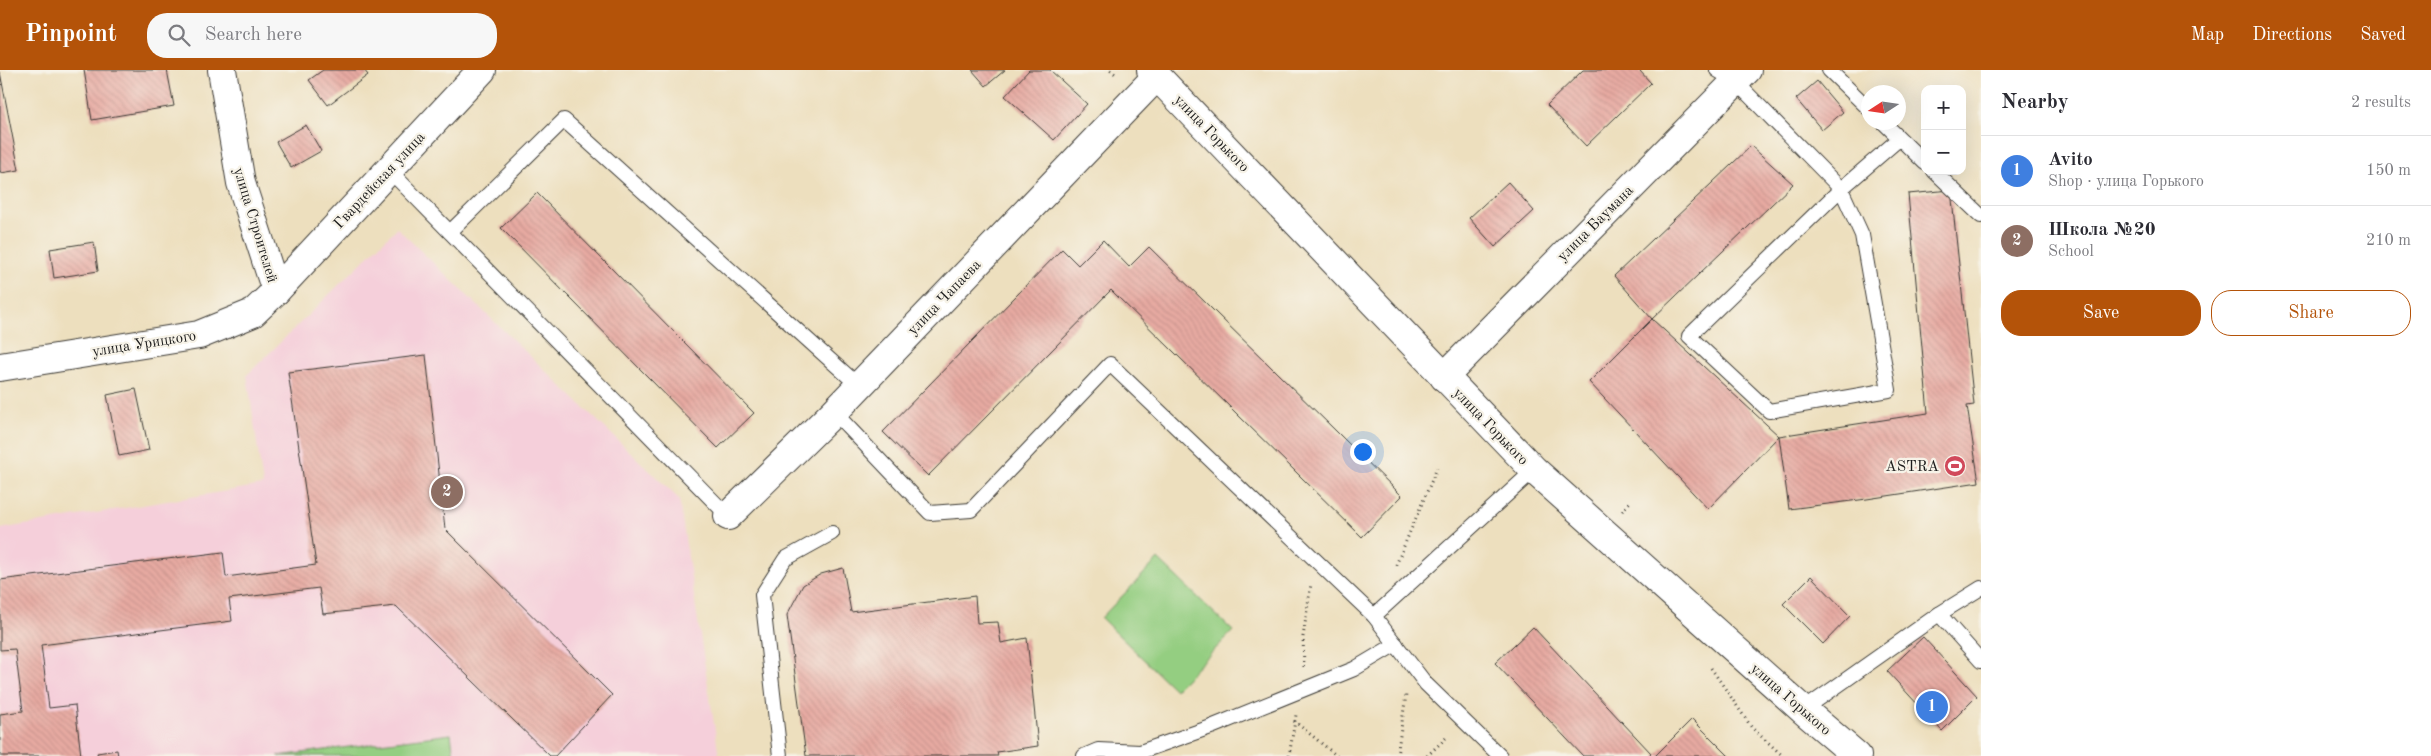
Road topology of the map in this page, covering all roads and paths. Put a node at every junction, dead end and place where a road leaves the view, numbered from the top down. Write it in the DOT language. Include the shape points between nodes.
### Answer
graph roads {
  1 [pos="222,70"];
  2 [pos="482,70"];
  3 [pos="1829,70"];
  4 [pos="1154,73"];
  5 [pos="1733,74"];
  6 [pos="1861,101"];
  7 [pos="1891,130"];
  8 [pos="1899,139"];
  9 [pos="1921,159"];
  10 [pos="388,169"];
  11 [pos="1938,175"];
  12 [pos="1841,189"];
  13 [pos="1981,216"];
  14 [pos="450,232"];
  15 [pos="276,291"];
  16 [pos="0,367"];
  17 [pos="1444,377"];
  18 [pos="859,386"];
  19 [pos="834,412"];
  20 [pos="1438,468"];
  21 [pos="1534,470"];
  22 [pos="728,516"];
  23 [pos="832,533"];
  24 [pos="1318,561"];
  25 [pos="1393,572"];
  26 [pos="1981,588"];
  27 [pos="1938,614"];
  28 [pos="1374,616"];
  29 [pos="1396,644"];
  30 [pos="1981,660"];
  31 [pos="1411,663"];
  32 [pos="1304,689"];
  33 [pos="1253,710"];
  34 [pos="1803,710"];
  35 [pos="1294,721"];
  36 [pos="780,756"];
  37 [pos="1084,756"];
  38 [pos="1289,756"];
  39 [pos="1337,756"];
  40 [pos="1397,756"];
  41 [pos="1427,756"];
  42 [pos="1436,756"];
  43 [pos="1500,756"];
  44 [pos="1857,756"];
  1 -- 15 [label="street, улица Строителей" via="241,183"];
  2 -- 10 [label="street, Гвардейская улица"];
  3 -- 6 [label="lane"];
  4 -- 17 [label="street, улица Горького"];
  4 -- 18 [label="street, улица Чапаева"];
  5 -- 12 [label="lane"];
  5 -- 17 [label="street, улица Баумана"];
  7 -- 8 [label="lane"];
  8 -- 9 [label="lane"];
  8 -- 12 [label="lane"];
  10 -- 14 [label="lane"];
  10 -- 15 [label="street, Гвардейская улица"];
  11 -- 13 [label="lane"];
  12 -- 12 [label="lane" via="1862,235 1889,390 1769,411 1689,336"];
  14 -- 18 [label="lane" via="564,120"];
  14 -- 22 [label="lane"];
  15 -- 16 [label="street, улица Урицкого" via="253,313 199,335"];
  17 -- 21 [label="street, улица Горького"];
  18 -- 19 [label="street, улица Чапаева"];
  19 -- 22 [label="street, улица Чапаева"];
  19 -- 24 [label="lane" via="930,514 970,510 1110,364"];
  20 -- 25 [label="path"];
  21 -- 28 [label="lane"];
  21 -- 34 [label="street, улица Горького"];
  23 -- 36 [label="lane" via="785,559 762,594"];
  24 -- 28 [label="lane"];
  24 -- 32 [label="path" via="1310,586 1303,637"];
  26 -- 27 [label="lane"];
  27 -- 30 [label="lane"];
  27 -- 34 [label="lane"];
  28 -- 29 [label="lane"];
  29 -- 31 [label="lane"];
  29 -- 32 [label="lane" via="1354,669"];
  31 -- 40 [label="path"];
  31 -- 43 [label="lane" via="1426,684"];
  32 -- 33 [label="lane"];
  32 -- 35 [label="path"];
  33 -- 35 [label="path"];
  33 -- 37 [label="lane" via="1140,752 1098,750"];
  34 -- 44 [label="street, улица Горького"];
  35 -- 38 [label="path"];
  35 -- 39 [label="path"];
  41 -- 42 [label="path" via="1436,749"];
}
